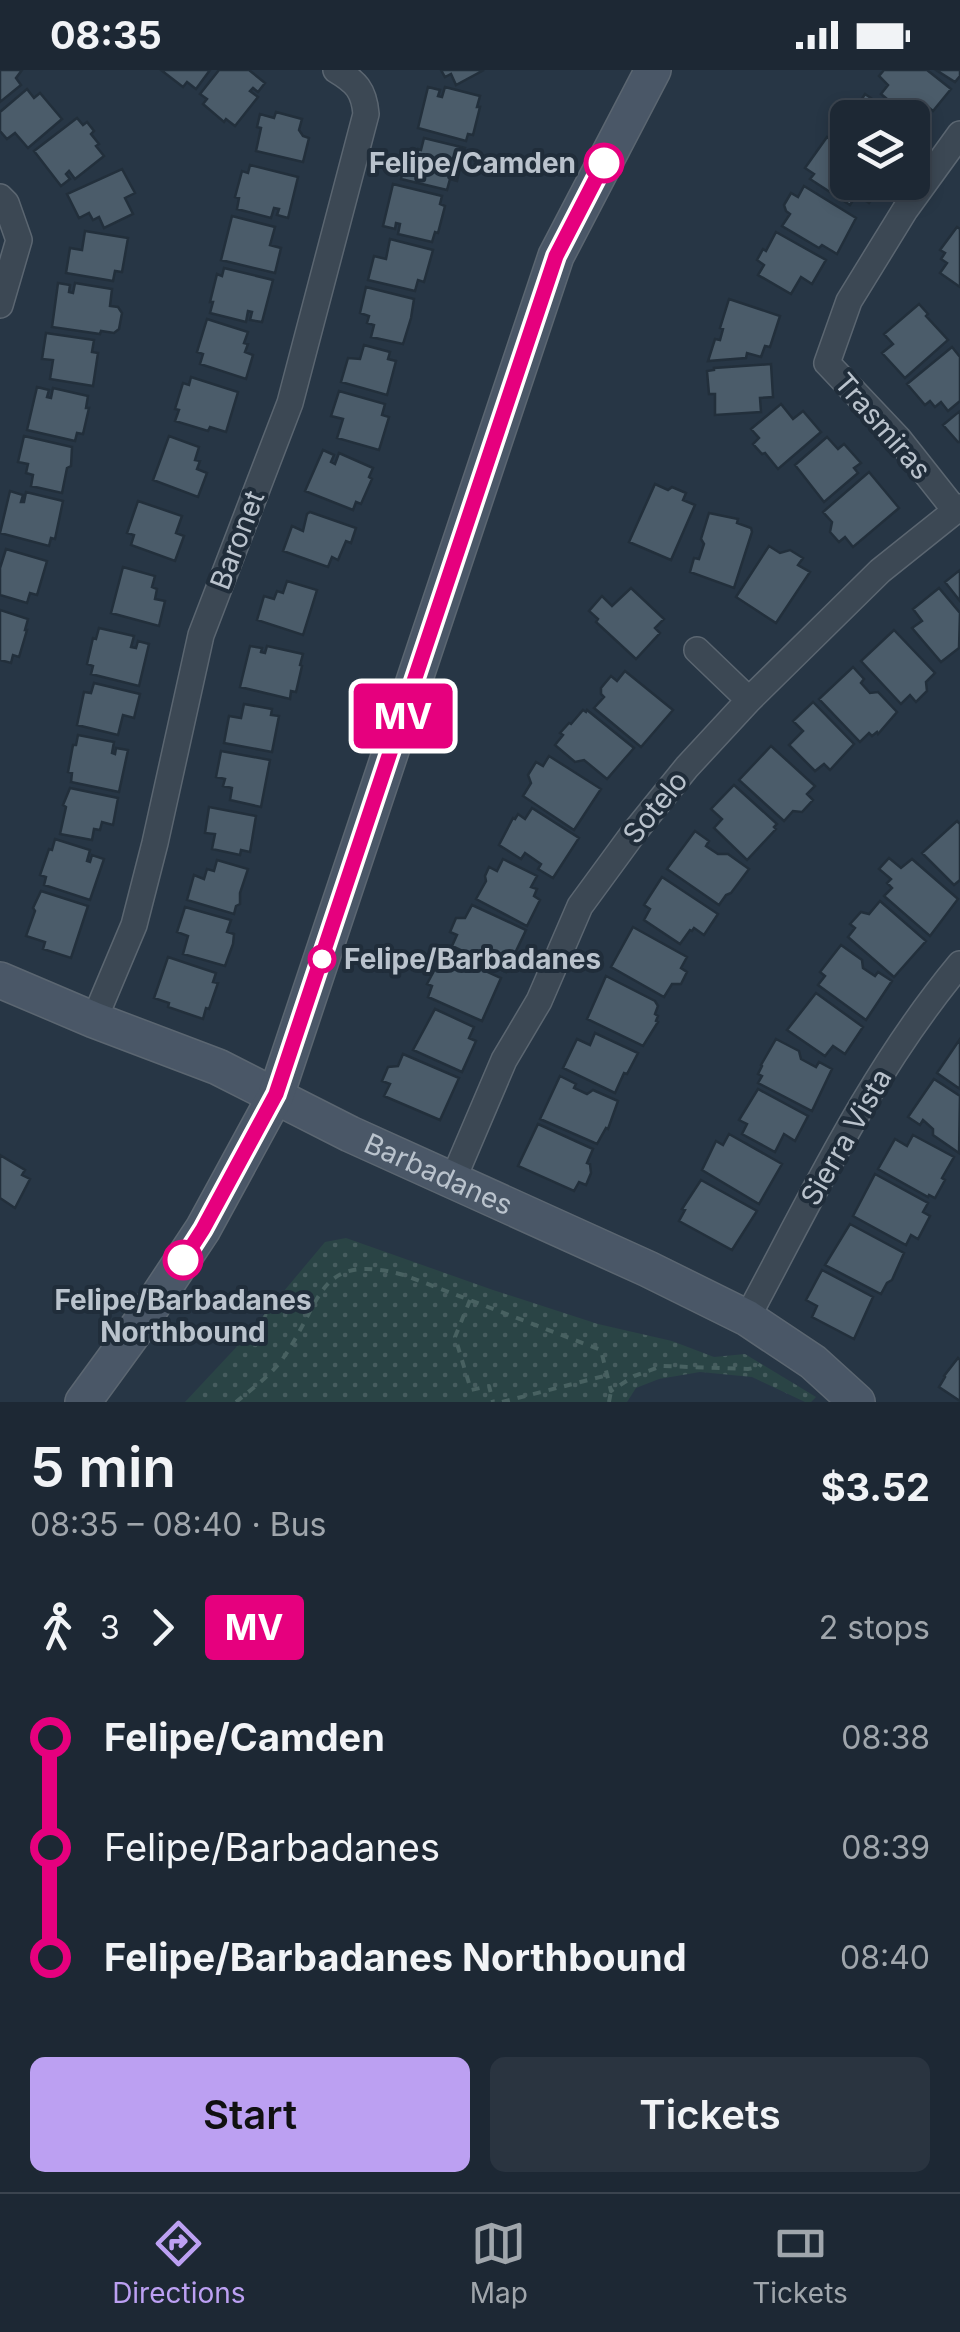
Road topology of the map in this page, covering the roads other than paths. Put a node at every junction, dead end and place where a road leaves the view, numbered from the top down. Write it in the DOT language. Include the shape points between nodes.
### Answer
graph roads {
  1 [pos="336,70"];
  2 [pos="653,70"];
  3 [pos="960,134"];
  4 [pos="0,197"];
  5 [pos="0,305"];
  6 [pos="958,509"];
  7 [pos="697,650"];
  8 [pos="748,700"];
  9 [pos="960,964"];
  10 [pos="0,980"];
  11 [pos="94,1020"];
  12 [pos="276,1094"];
  13 [pos="452,1182"];
  14 [pos="747,1318"];
  15 [pos="84,1402"];
  16 [pos="857,1402"];
  1 -- 11 [label="street, Baronet" via="364,97 366,114 290,403 201,635 134,925"];
  2 -- 12 [label="main road" via="556,256"];
  3 -- 6 [label="street, Trasmiras" via="848,301 827,363"];
  4 -- 5 [label="street" via="18,240"];
  6 -- 8 [label="street, Sotelo" via="880,570"];
  7 -- 8 [label="street"];
  8 -- 13 [label="street, Sotelo" via="687,766 580,906"];
  9 -- 14 [label="street, Sierra Vista" via="881,1073"];
  10 -- 11 [label="main road, Barbadanes"];
  11 -- 12 [label="main road, Barbadanes"];
  12 -- 13 [label="main road, Barbadanes"];
  12 -- 15 [label="main road" via="203,1229"];
  13 -- 14 [label="main road, Barbadanes"];
  14 -- 16 [label="main road, Barbadanes" via="814,1362"];
}
